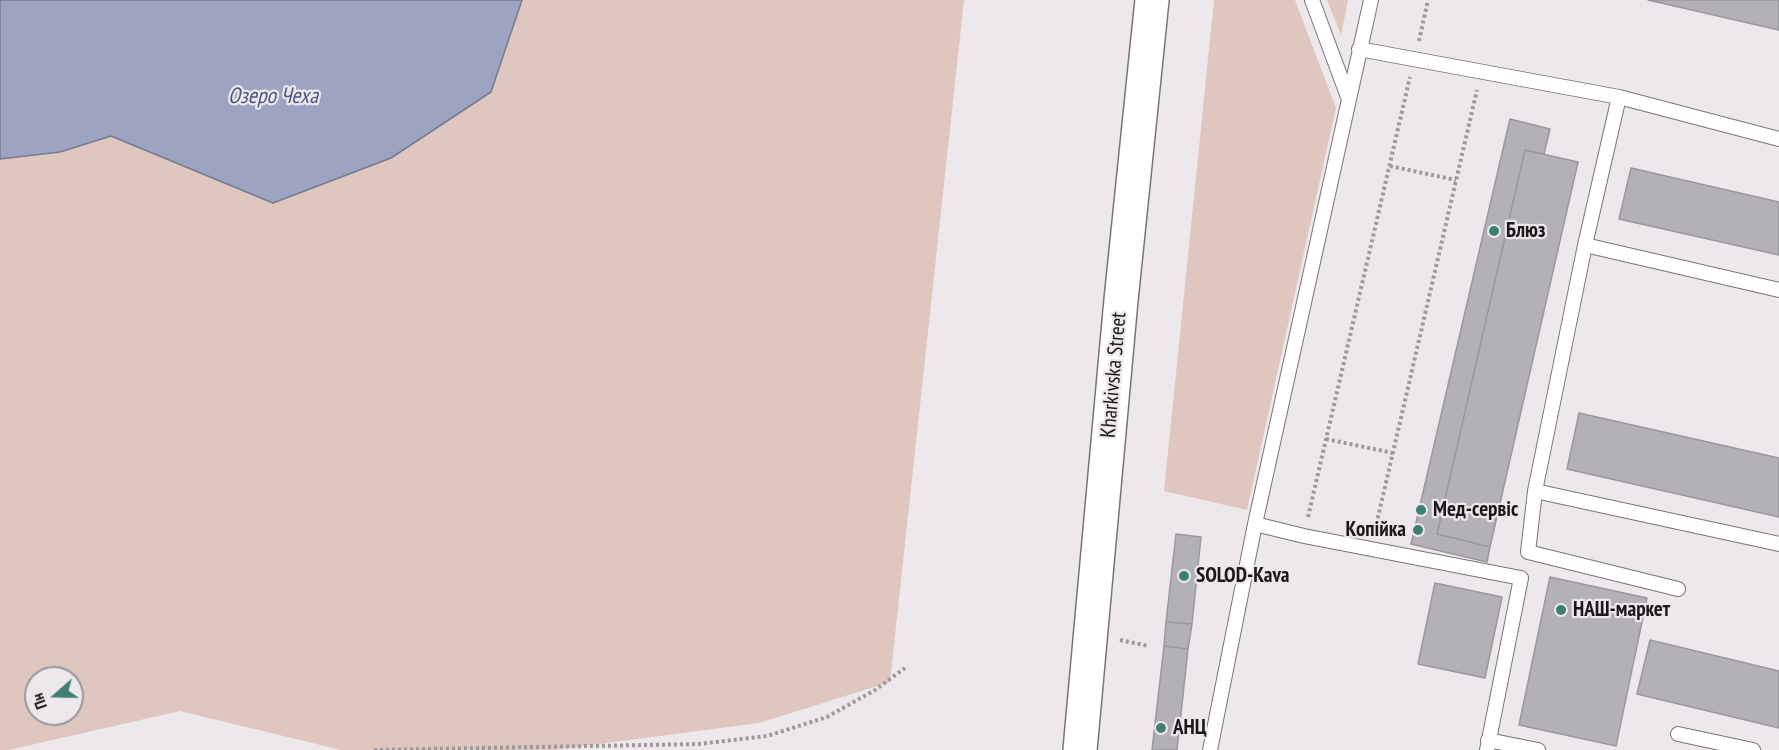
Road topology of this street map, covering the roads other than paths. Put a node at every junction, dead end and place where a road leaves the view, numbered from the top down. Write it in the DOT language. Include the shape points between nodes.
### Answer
graph roads {
  1 [pos="1152,0"];
  2 [pos="1312,0"];
  3 [pos="1371,0"];
  4 [pos="1359,49"];
  5 [pos="1348,97"];
  6 [pos="1619,97"];
  7 [pos="1779,139"];
  8 [pos="1585,245"];
  9 [pos="1779,290"];
  10 [pos="1535,491"];
  11 [pos="1255,524"];
  12 [pos="1779,544"];
  13 [pos="1528,552"];
  14 [pos="1521,578"];
  15 [pos="1678,589"];
  16 [pos="1678,734"];
  17 [pos="1488,745"];
  18 [pos="1080,750"];
  19 [pos="1210,750"];
  20 [pos="1538,750"];
  21 [pos="1753,750"];
  1 -- 18 [label="main road, Kharkivska Street"];
  2 -- 5 [label="lane"];
  3 -- 4 [label="lane"];
  4 -- 5 [label="lane"];
  4 -- 6 [label="lane"];
  5 -- 11 [label="lane"];
  6 -- 7 [label="lane"];
  6 -- 8 [label="lane"];
  8 -- 9 [label="lane"];
  8 -- 10 [label="lane"];
  10 -- 12 [label="lane"];
  10 -- 13 [label="lane"];
  11 -- 14 [label="lane"];
  11 -- 19 [label="lane"];
  13 -- 14 [label="lane"];
  13 -- 15 [label="lane"];
  14 -- 17 [label="lane"];
  16 -- 21 [label="lane"];
  17 -- 20 [label="lane"];
}
